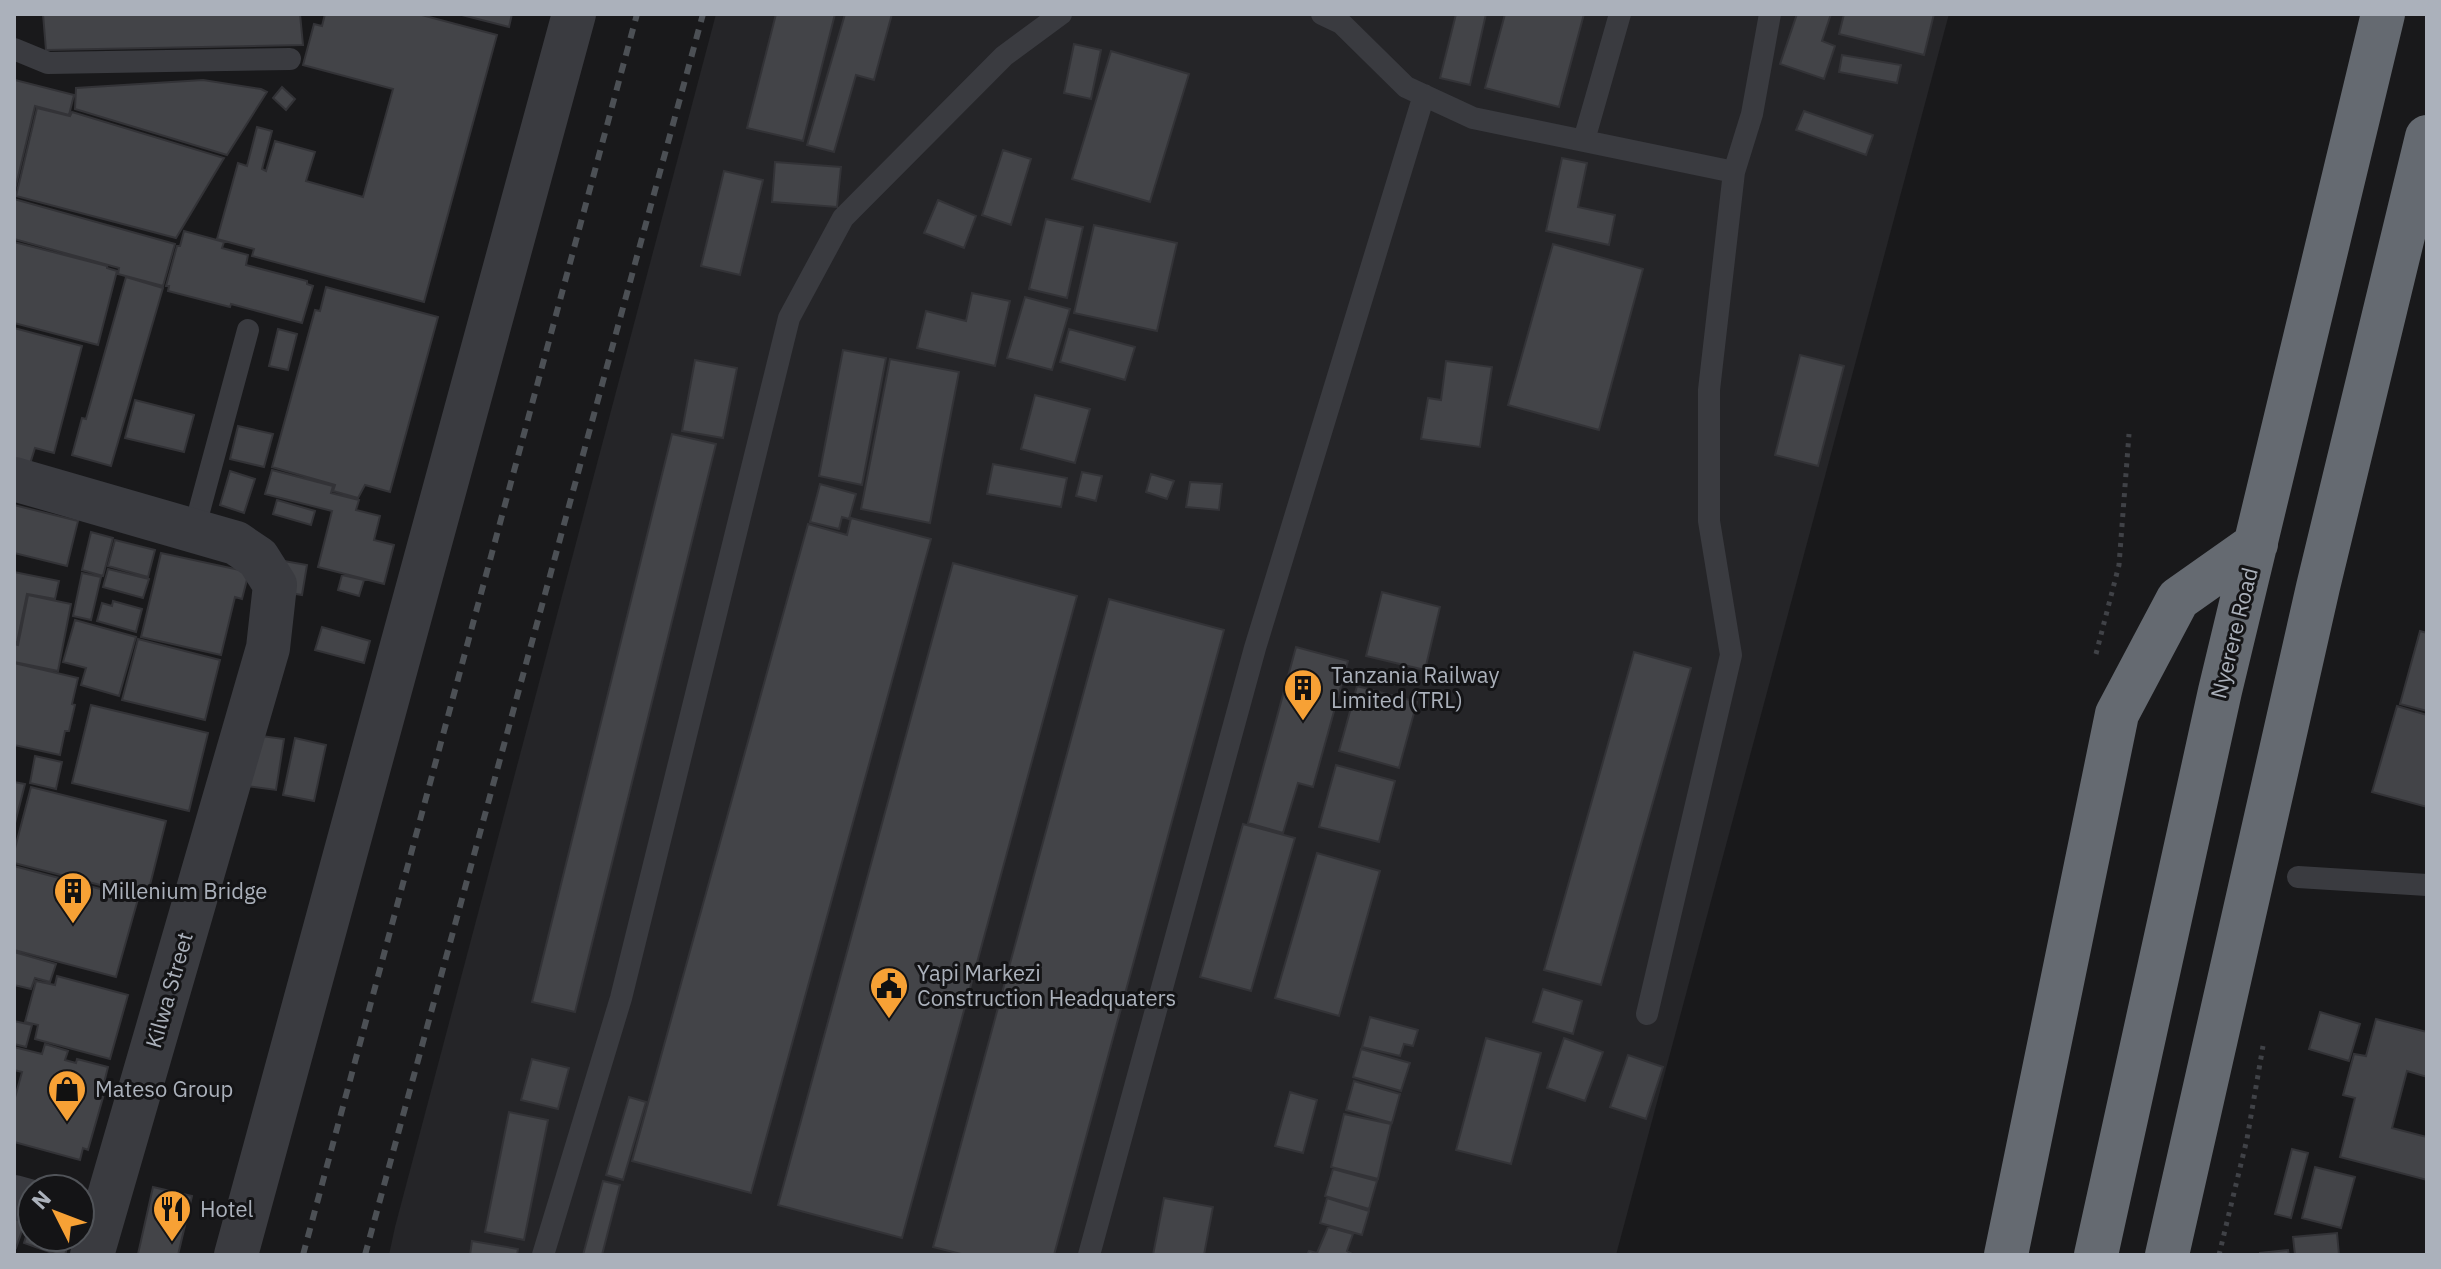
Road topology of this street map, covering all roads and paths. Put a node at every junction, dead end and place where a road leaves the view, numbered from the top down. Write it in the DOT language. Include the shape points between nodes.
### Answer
graph roads {
  1 [pos="574,14"];
  2 [pos="1061,14"];
  3 [pos="1322,14"];
  4 [pos="1620,14"];
  5 [pos="1770,14"];
  6 [pos="2383,14"];
  7 [pos="14,49"];
  8 [pos="290,59"];
  9 [pos="1424,95"];
  10 [pos="2427,137"];
  11 [pos="1584,140"];
  12 [pos="1734,172"];
  13 [pos="248,330"];
  14 [pos="14,479"];
  15 [pos="194,530"];
  16 [pos="2256,544"];
  17 [pos="2298,877"];
  18 [pos="2427,885"];
  19 [pos="1647,1014"];
  20 [pos="96,1216"];
  21 [pos="236,1255"];
  22 [pos="543,1255"];
  23 [pos="1089,1255"];
  24 [pos="2006,1255"];
  25 [pos="2096,1255"];
  26 [pos="2167,1255"];
  1 -- 21 [label="street"];
  2 -- 22 [label="lane" via="1004,56 843,218 789,318 621,998"];
  3 -- 9 [label="lane" via="1341,23 1406,87"];
  4 -- 11 [label="lane"];
  5 -- 12 [label="lane" via="1752,114"];
  6 -- 16 [label="highway, Nyerere Road"];
  7 -- 8 [label="lane" via="48,63"];
  9 -- 11 [label="lane" via="1473,118"];
  9 -- 23 [label="lane" via="1255,648"];
  10 -- 26 [label="highway" via="2318,587"];
  11 -- 12 [label="lane"];
  12 -- 19 [label="lane" via="1709,390 1709,521 1731,655"];
  13 -- 15 [label="lane"];
  14 -- 15 [label="street"];
  15 -- 20 [label="street, Kilwa Street" via="236,543 258,558 275,585 268,648"];
  16 -- 24 [label="highway" via="2178,599 2117,714"];
  16 -- 25 [label="highway, Nyerere Road"];
  17 -- 18 [label="lane"];
}
